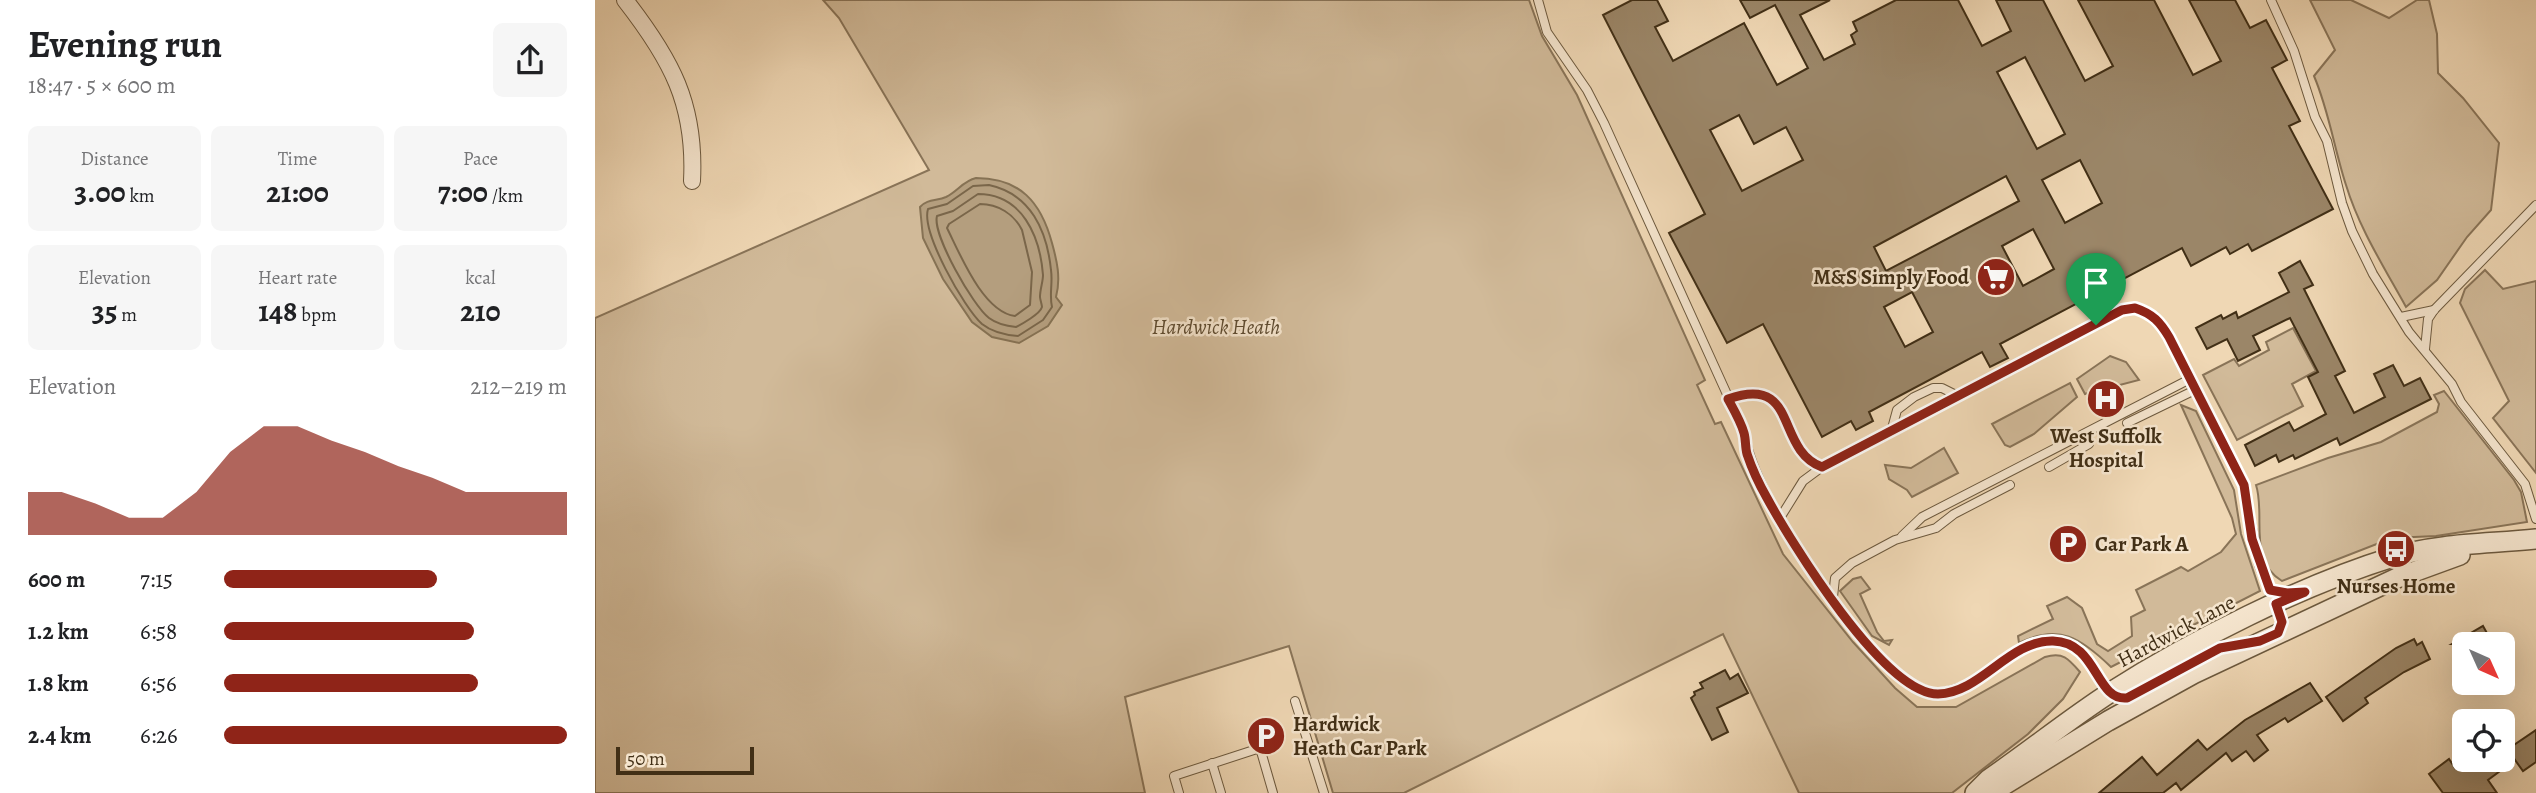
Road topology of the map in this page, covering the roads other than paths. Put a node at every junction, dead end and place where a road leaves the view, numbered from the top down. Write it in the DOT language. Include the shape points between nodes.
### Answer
graph roads {
  1 [pos="625,0"];
  2 [pos="1539,0"];
  3 [pos="2271,0"];
  4 [pos="692,181"];
  5 [pos="2536,205"];
  6 [pos="2434,310"];
  7 [pos="2401,317"];
  8 [pos="2425,349"];
  9 [pos="2190,379"];
  10 [pos="2195,390"];
  11 [pos="1958,396"];
  12 [pos="1728,399"];
  13 [pos="2127,423"];
  14 [pos="1891,432"];
  15 [pos="2089,444"];
  16 [pos="1822,467"];
  17 [pos="2049,467"];
  18 [pos="2010,485"];
  19 [pos="1780,517"];
  20 [pos="2536,519"];
  21 [pos="1902,536"];
  22 [pos="2536,539"];
  23 [pos="2505,542"];
  24 [pos="2273,597"];
  25 [pos="1833,600"];
  26 [pos="2269,637"];
  27 [pos="2104,686"];
  28 [pos="1295,701"];
  29 [pos="1212,763"];
  30 [pos="1179,793"];
  31 [pos="1220,793"];
  32 [pos="1273,793"];
  33 [pos="1324,793"];
  34 [pos="1975,793"];
  35 [pos="1991,793"];
  1 -- 4 [label="street" via="656,39 680,87 694,147"];
  2 -- 12 [label="lane" via="1547,32 1604,123"];
  3 -- 7 [label="lane" via="2327,141 2352,231"];
  5 -- 6 [label="lane"];
  6 -- 7 [label="lane"];
  6 -- 8 [label="lane" via="2428,319"];
  7 -- 8 [label="lane"];
  8 -- 20 [label="lane" via="2525,484"];
  9 -- 10 [label="lane"];
  9 -- 11 [label="lane" via="2158,320 2135,308 2122,310"];
  9 -- 21 [label="lane" via="1922,517"];
  10 -- 13 [label="lane"];
  10 -- 24 [label="lane" via="2244,485 2252,539"];
  11 -- 14 [label="lane"];
  11 -- 14 [label="lane" via="1933,388 1903,403"];
  12 -- 16 [label="lane" via="1764,393 1776,403 1809,463"];
  12 -- 19 [label="lane" via="1767,499"];
  14 -- 16 [label="lane"];
  15 -- 17 [label="lane"];
  16 -- 19 [label="lane" via="1798,488"];
  18 -- 21 [label="lane" via="1954,513 1936,528"];
  19 -- 25 [label="lane"];
  21 -- 25 [label="lane" via="1852,563 1835,578"];
  22 -- 23 [label="street, Hardwick Lane"];
  23 -- 24 [label="street, Hardwick Lane" via="2395,556 2305,592"];
  23 -- 26 [label="street, Hardwick Lane" via="2440,561"];
  24 -- 26 [label="lane" via="2282,622"];
  24 -- 27 [label="street, Hardwick Lane" via="2172,656"];
  25 -- 27 [label="lane" via="1884,663 1924,690 1937,694 1954,690 2036,644 2053,641 2085,655"];
  26 -- 27 [label="lane" via="2220,648 2127,698 2118,699"];
  26 -- 35 [label="street, Hardwick Lane" via="2108,721"];
  27 -- 34 [label="street, Hardwick Lane"];
  28 -- 33 [label="lane"];
  29 -- 30 [label="lane" via="1174,776"];
  29 -- 31 [label="lane"];
  29 -- 32 [label="lane" via="1259,748"];
}
